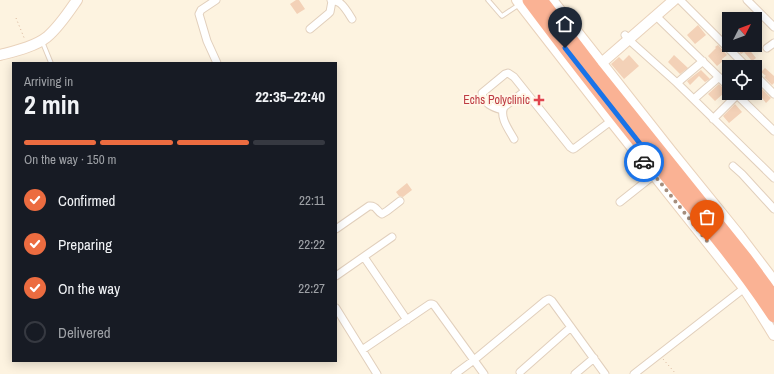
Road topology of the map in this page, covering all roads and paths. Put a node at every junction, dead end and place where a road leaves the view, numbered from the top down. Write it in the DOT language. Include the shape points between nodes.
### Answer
graph roads {
  1 [pos="77,0"];
  2 [pos="216,0"];
  3 [pos="488,0"];
  4 [pos="541,0"];
  5 [pos="552,0"];
  6 [pos="664,0"];
  7 [pos="674,0"];
  8 [pos="680,0"];
  9 [pos="748,0"];
  10 [pos="331,1"];
  11 [pos="523,1"];
  12 [pos="656,16"];
  13 [pos="16,18"];
  14 [pos="352,19"];
  15 [pos="774,27"];
  16 [pos="310,29"];
  17 [pos="627,37"];
  18 [pos="41,40"];
  19 [pos="774,44"];
  20 [pos="28,46"];
  21 [pos="767,48"];
  22 [pos="0,55"];
  23 [pos="740,60"];
  24 [pos="703,61"];
  25 [pos="51,62"];
  26 [pos="216,62"];
  27 [pos="596,64"];
  28 [pos="718,77"];
  29 [pos="722,81"];
  30 [pos="762,82"];
  31 [pos="677,83"];
  32 [pos="525,91"];
  33 [pos="774,94"];
  34 [pos="694,99"];
  35 [pos="730,100"];
  36 [pos="742,100"];
  37 [pos="502,110"];
  38 [pos="713,119"];
  39 [pos="611,121"];
  40 [pos="774,131"];
  41 [pos="514,139"];
  42 [pos="650,147"];
  43 [pos="733,166"];
  44 [pos="774,166"];
  45 [pos="768,172"];
  46 [pos="654,175"];
  47 [pos="774,178"];
  48 [pos="400,201"];
  49 [pos="620,202"];
  50 [pos="774,209"];
  51 [pos="337,228"];
  52 [pos="392,237"];
  53 [pos="736,240"];
  54 [pos="364,257"];
  55 [pos="337,275"];
  56 [pos="774,281"];
  57 [pos="748,286"];
  58 [pos="774,298"];
  59 [pos="337,310"];
  60 [pos="774,316"];
  61 [pos="407,320"];
  62 [pos="571,327"];
  63 [pos="774,335"];
  64 [pos="362,350"];
  65 [pos="659,354"];
  66 [pos="594,358"];
  67 [pos="474,360"];
  68 [pos="520,372"];
  69 [pos="376,374"];
  70 [pos="455,374"];
  71 [pos="484,374"];
  72 [pos="575,374"];
  73 [pos="605,374"];
  74 [pos="634,374"];
  75 [pos="676,374"];
  1 -- 18 [label="street" via="56,28"];
  2 -- 26 [label="street" via="199,14"];
  3 -- 11 [label="lane" via="502,16"];
  4 -- 27 [label="highway"];
  5 -- 27 [label="street"];
  6 -- 17 [label="street"];
  7 -- 12 [label="street"];
  8 -- 23 [label="street"];
  9 -- 15 [label="street"];
  10 -- 14 [label="street" via="342,5"];
  10 -- 16 [label="street" via="330,12"];
  11 -- 39 [label="street"];
  11 -- 42 [label="highway"];
  12 -- 17 [label="street"];
  12 -- 24 [label="street"];
  13 -- 20 [label="path"];
  17 -- 27 [label="street"];
  17 -- 31 [label="street"];
  18 -- 20 [label="street"];
  18 -- 25 [label="lane"];
  19 -- 21 [label="street"];
  20 -- 22 [label="street"];
  24 -- 28 [label="street"];
  24 -- 31 [label="street"];
  27 -- 42 [label="highway"];
  28 -- 29 [label="street"];
  28 -- 34 [label="street"];
  30 -- 33 [label="street"];
  31 -- 34 [label="street"];
  32 -- 37 [label="street"];
  32 -- 37 [label="street" via="508,73 483,92 483,99 488,104"];
  32 -- 39 [label="street" via="573,149"];
  34 -- 38 [label="street"];
  35 -- 38 [label="street"];
  36 -- 40 [label="street"];
  37 -- 41 [label="street" via="502,116"];
  38 -- 45 [label="street"];
  39 -- 42 [label="street"];
  42 -- 46 [label="street"];
  42 -- 53 [label="highway"];
  42 -- 57 [label="highway" via="725,249"];
  43 -- 50 [label="street"];
  44 -- 45 [label="street"];
  45 -- 47 [label="street"];
  46 -- 49 [label="street"];
  46 -- 57 [label="street"];
  48 -- 51 [label="street" via="382,214 372,205 369,206"];
  52 -- 54 [label="street"];
  53 -- 56 [label="street"];
  53 -- 58 [label="highway"];
  54 -- 55 [label="street"];
  54 -- 61 [label="street"];
  57 -- 60 [label="highway"];
  57 -- 63 [label="street"];
  57 -- 65 [label="street"];
  59 -- 64 [label="street"];
  61 -- 64 [label="street"];
  61 -- 67 [label="street" via="430,304 434,305"];
  62 -- 66 [label="street"];
  62 -- 67 [label="street" via="549,299"];
  62 -- 68 [label="street"];
  64 -- 69 [label="street"];
  65 -- 74 [label="street"];
  65 -- 75 [label="path"];
  66 -- 72 [label="street"];
  66 -- 73 [label="street"];
  67 -- 70 [label="street"];
  67 -- 71 [label="street"];
}
